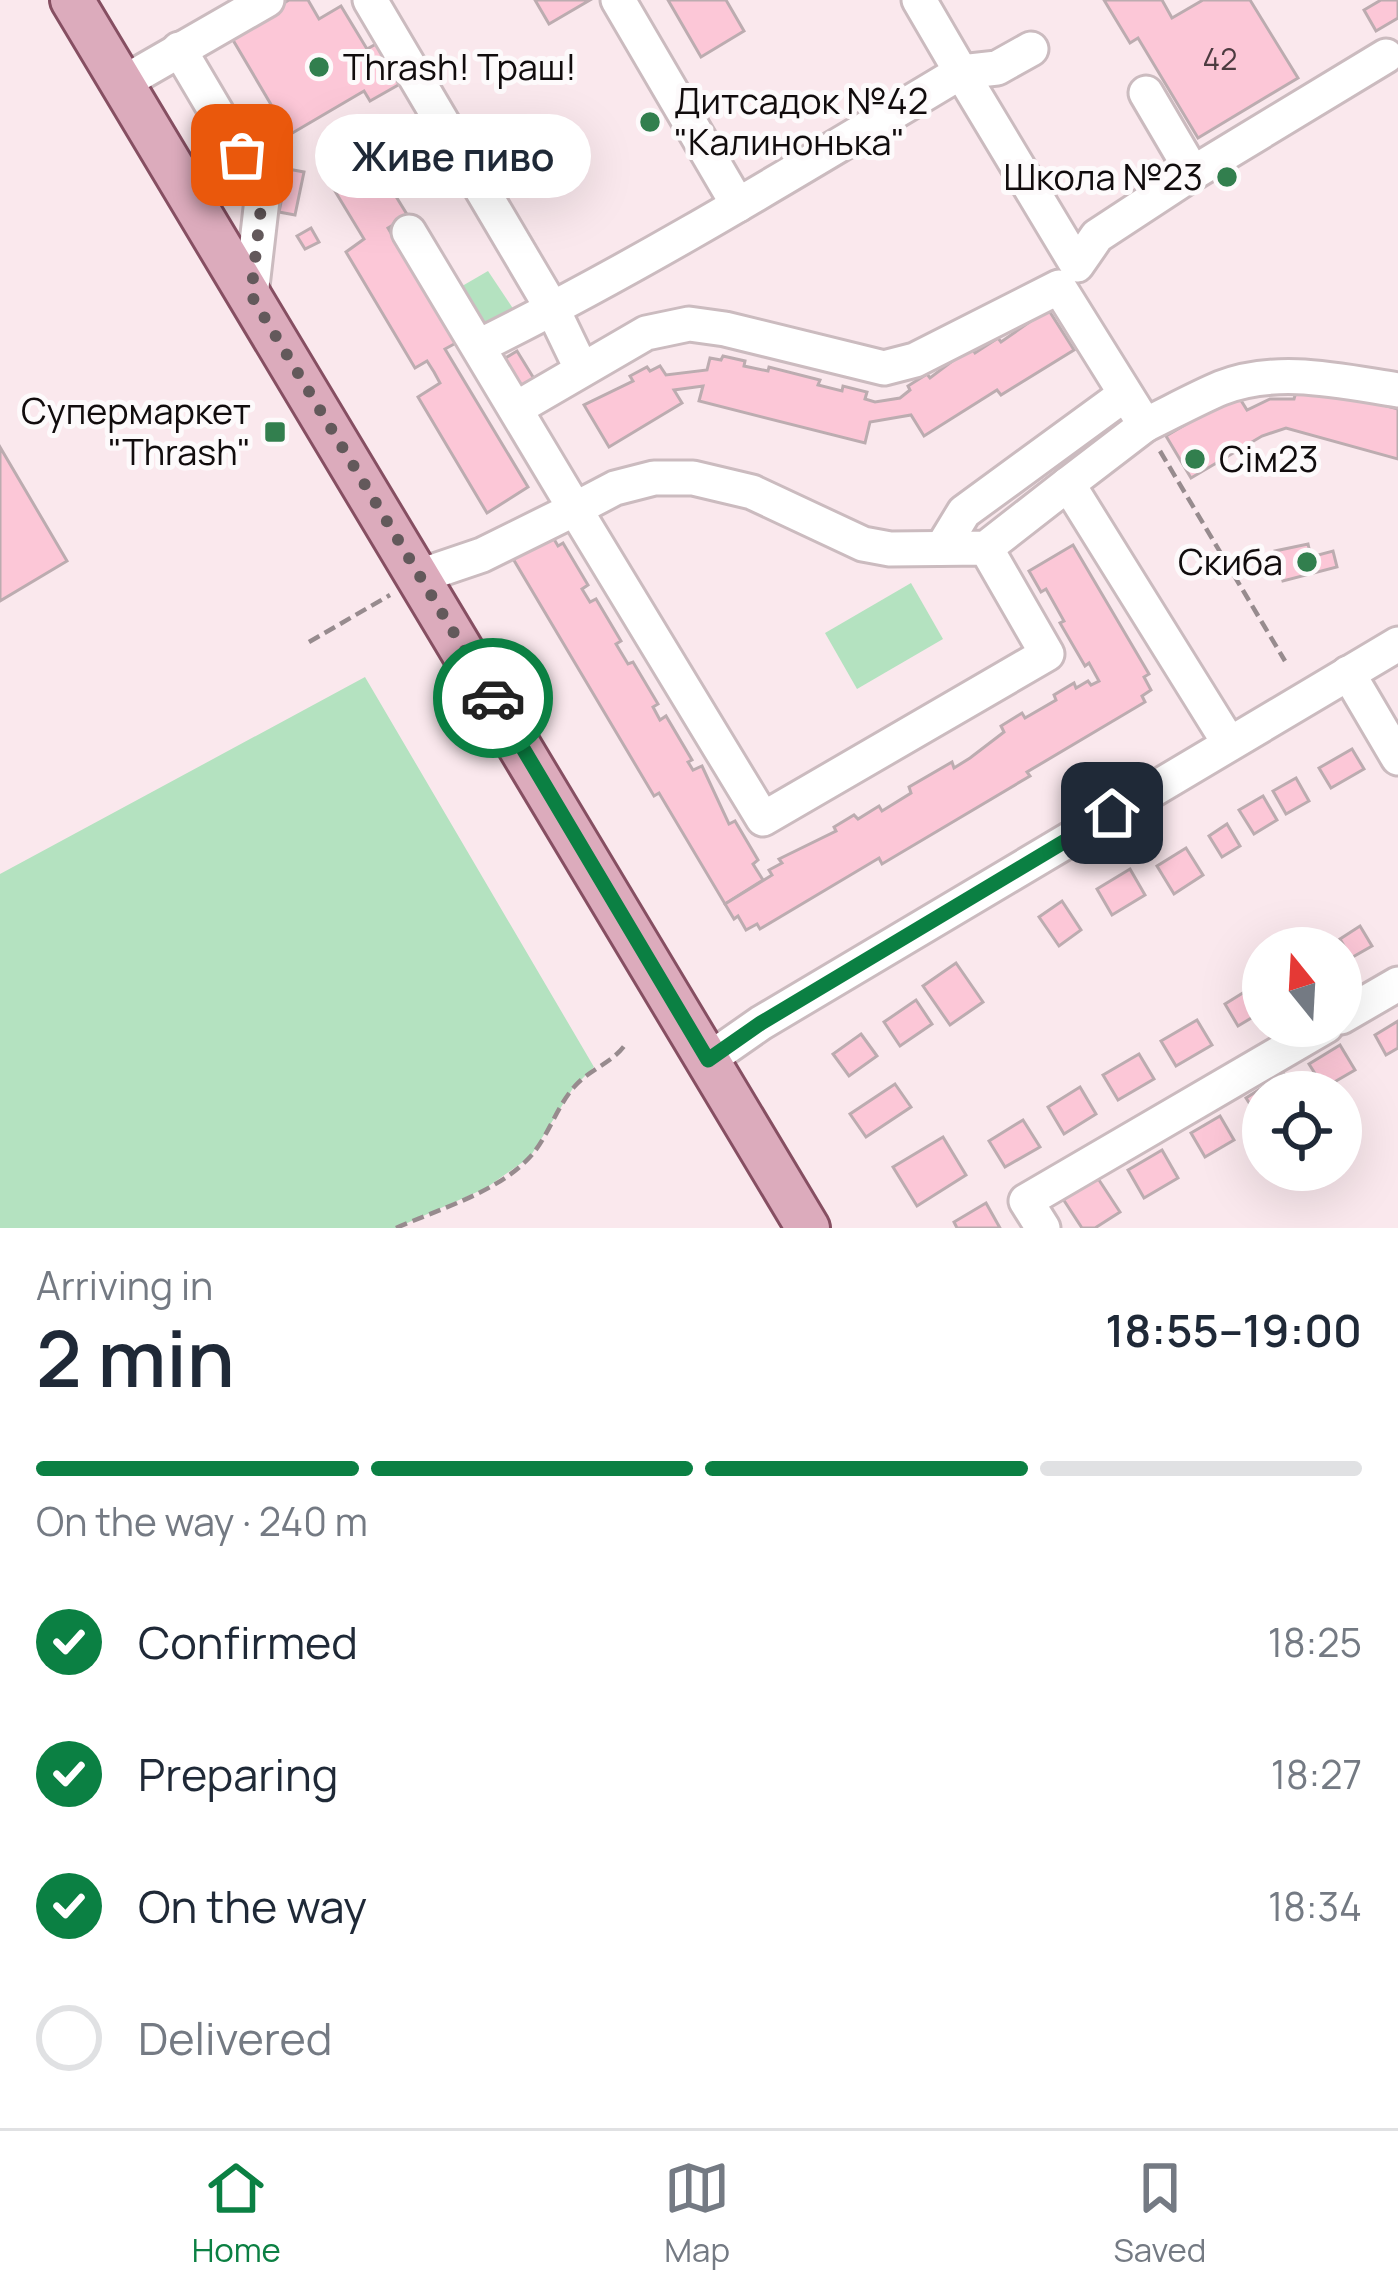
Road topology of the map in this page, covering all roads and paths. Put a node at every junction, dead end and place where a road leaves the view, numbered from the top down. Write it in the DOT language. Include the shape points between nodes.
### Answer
graph roads {
  1 [pos="72,0"];
  2 [pos="370,0"];
  3 [pos="618,0"];
  4 [pos="919,0"];
  5 [pos="260,2"];
  6 [pos="1031,49"];
  7 [pos="179,50"];
  8 [pos="1386,56"];
  9 [pos="961,73"];
  10 [pos="121,84"];
  11 [pos="1146,93"];
  12 [pos="1193,172"];
  13 [pos="738,205"];
  14 [pos="409,232"];
  15 [pos="251,295"];
  16 [pos="553,310"];
  17 [pos="479,346"];
  18 [pos="581,368"];
  19 [pos="1398,390"];
  20 [pos="1124,395"];
  21 [pos="517,408"];
  22 [pos="1145,425"];
  23 [pos="1068,484"];
  24 [pos="575,509"];
  25 [pos="942,548"];
  26 [pos="986,548"];
  27 [pos="420,576"];
  28 [pos="309,642"];
  29 [pos="1398,644"];
  30 [pos="1285,661"];
  31 [pos="1348,674"];
  32 [pos="1229,742"];
  33 [pos="1398,758"];
  34 [pos="1398,984"];
  35 [pos="1362,1005"];
  36 [pos="625,1045"];
  37 [pos="1293,1047"];
  38 [pos="708,1060"];
  39 [pos="1034,1214"];
  40 [pos="396,1228"];
  41 [pos="808,1228"];
  1 -- 10 [label="main road"];
  2 -- 16 [label="street"];
  3 -- 13 [label="street"];
  4 -- 9 [label="street"];
  5 -- 7 [label="street"];
  6 -- 9 [label="street" via="997,68"];
  7 -- 10 [label="street"];
  7 -- 15 [label="street" via="263,190"];
  8 -- 12 [label="street"];
  9 -- 12 [label="street" via="1077,265 1097,236"];
  9 -- 13 [label="street"];
  10 -- 15 [label="main road"];
  11 -- 12 [label="street"];
  13 -- 16 [label="street"];
  14 -- 17 [label="street"];
  15 -- 27 [label="main road"];
  16 -- 17 [label="street"];
  16 -- 18 [label="street"];
  17 -- 21 [label="street"];
  18 -- 20 [label="street" via="646,333 688,324 884,368 1059,287"];
  18 -- 21 [label="street"];
  19 -- 22 [label="street" via="1272,377 1225,387"];
  20 -- 22 [label="street"];
  20 -- 25 [label="street" via="964,512"];
  21 -- 24 [label="street"];
  22 -- 23 [label="street"];
  22 -- 30 [label="path"];
  23 -- 26 [label="street"];
  23 -- 32 [label="street"];
  24 -- 25 [label="street" via="634,483 693,478 752,492 863,544"];
  24 -- 26 [label="street" via="764,818 1046,654"];
  24 -- 27 [label="street"];
  25 -- 26 [label="street"];
  27 -- 28 [label="path"];
  27 -- 38 [label="main road"];
  29 -- 31 [label="street"];
  31 -- 32 [label="street"];
  31 -- 33 [label="street"];
  32 -- 38 [label="street"];
  34 -- 35 [label="street"];
  36 -- 40 [label="path" via="573,1088 530,1157 486,1188"];
  37 -- 39 [label="street"];
  38 -- 41 [label="main road"];
}
